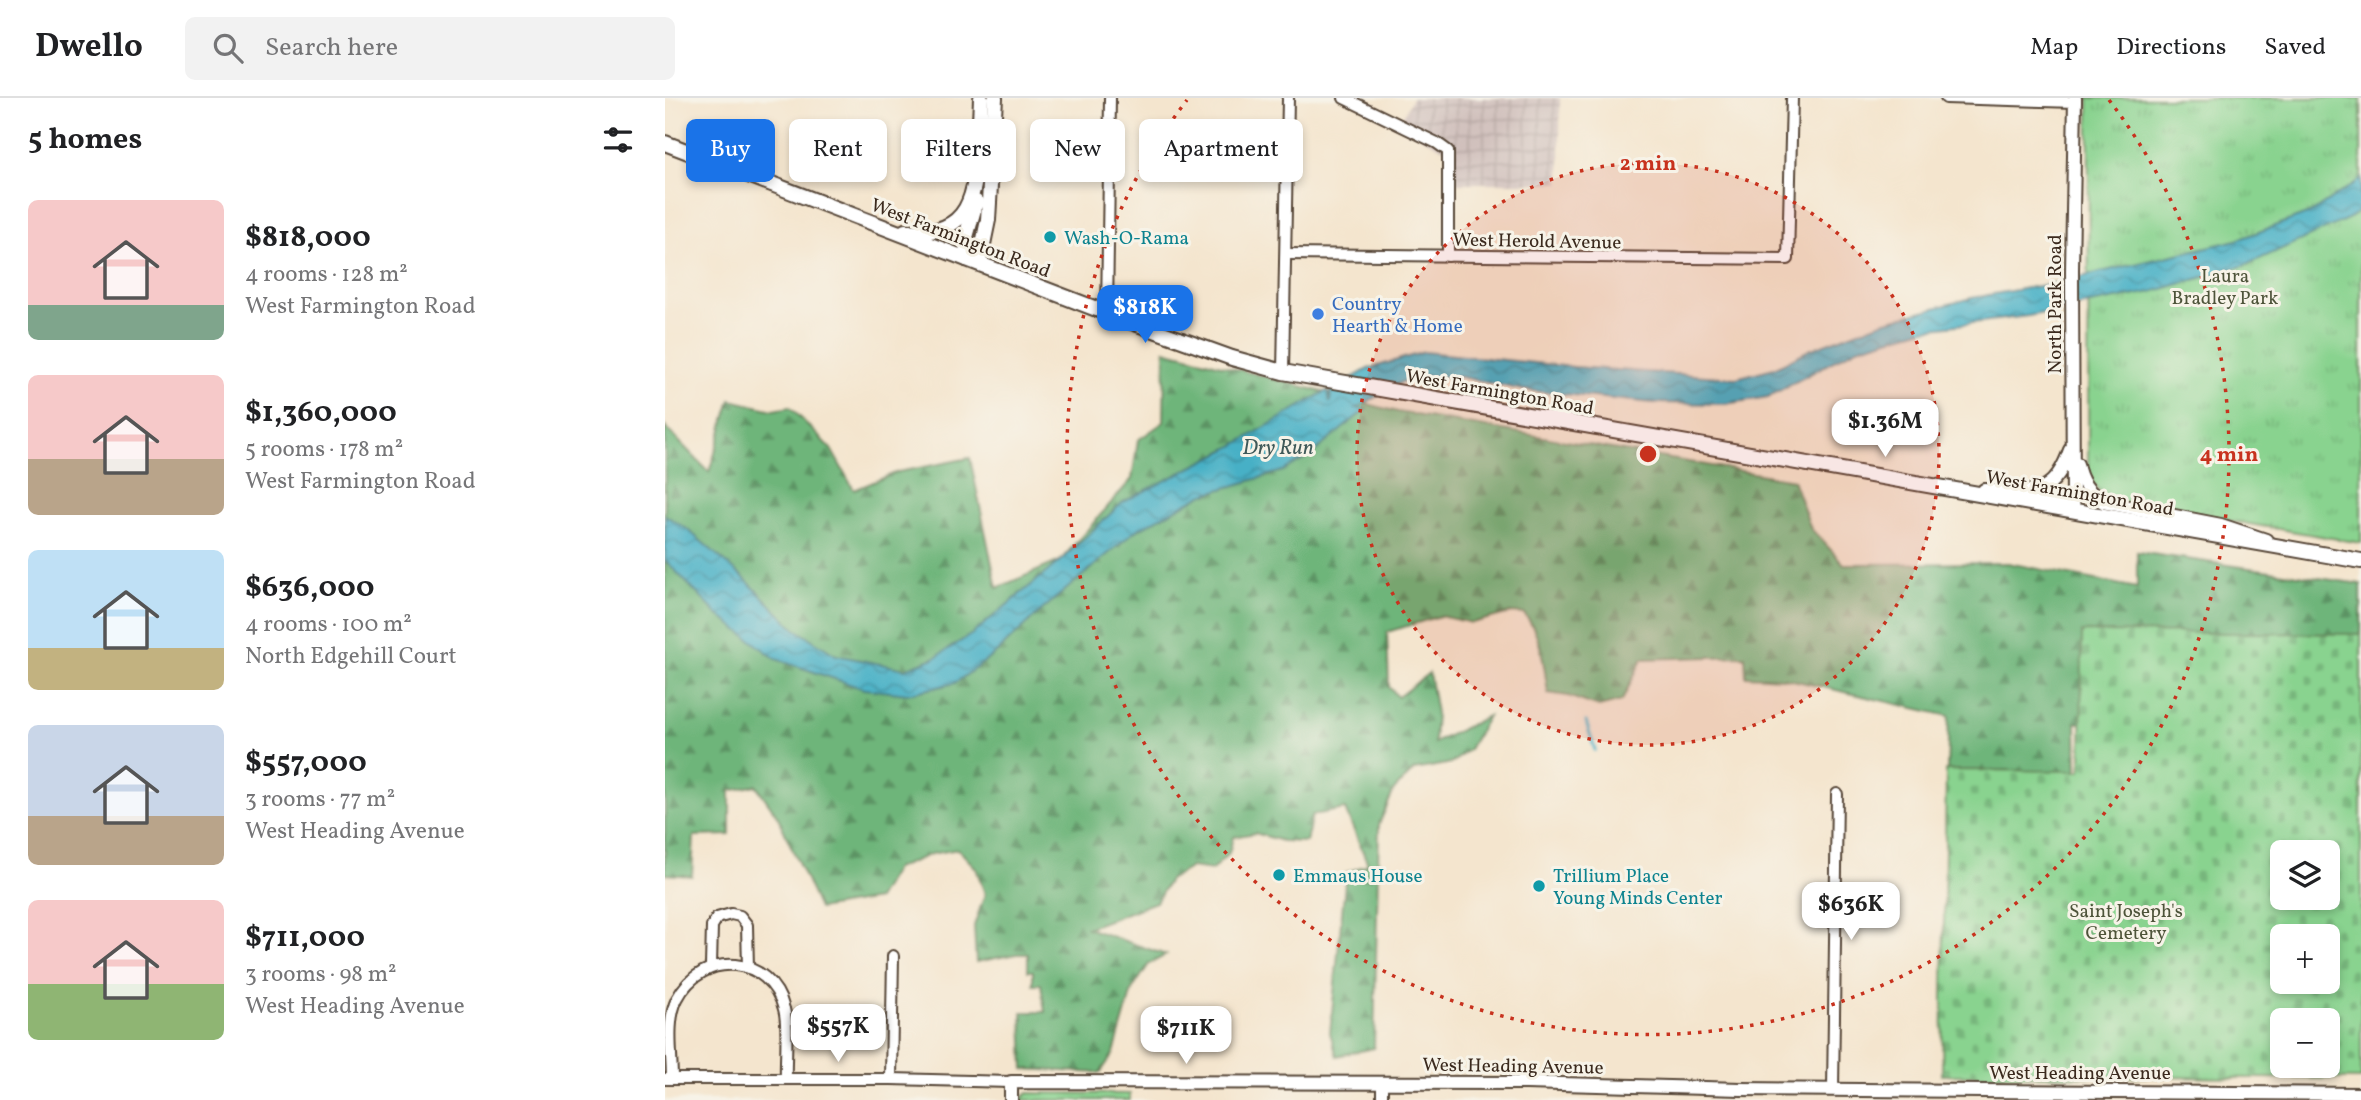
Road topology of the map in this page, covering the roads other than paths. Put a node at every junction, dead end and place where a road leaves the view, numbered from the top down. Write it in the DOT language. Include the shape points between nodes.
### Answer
graph roads {
  1 [pos="981,98"];
  2 [pos="995,98"];
  3 [pos="1110,98"];
  4 [pos="1288,98"];
  5 [pos="1344,98"];
  6 [pos="1792,98"];
  7 [pos="1946,98"];
  8 [pos="2075,100"];
  9 [pos="981,114"];
  10 [pos="665,143"];
  11 [pos="871,223"];
  12 [pos="1286,254"];
  13 [pos="1448,256"];
  14 [pos="967,259"];
  15 [pos="1107,313"];
  16 [pos="1283,372"];
  17 [pos="2073,443"];
  18 [pos="1958,490"];
  19 [pos="2073,511"];
  20 [pos="2297,550"];
  21 [pos="2361,561"];
  22 [pos="1837,794"];
  23 [pos="893,956"];
  24 [pos="711,966"];
  25 [pos="748,968"];
  26 [pos="668,1079"];
  27 [pos="786,1079"];
  28 [pos="891,1079"];
  29 [pos="1011,1082"];
  30 [pos="1382,1082"];
  31 [pos="1833,1090"];
  32 [pos="1741,1094"];
  33 [pos="2361,1094"];
  34 [pos="2107,1096"];
  35 [pos="1011,1100"];
  36 [pos="1382,1100"];
  1 -- 9 [label="main road"];
  2 -- 14 [label="main road" via="986,231 981,254"];
  3 -- 15 [label="street"];
  4 -- 12 [label="street"];
  5 -- 13 [label="street" via="1448,151"];
  6 -- 13 [label="street, West Herold Avenue" via="1788,259"];
  7 -- 8 [label="street"];
  8 -- 17 [label="street, North Park Road"];
  9 -- 11 [label="main road" via="971,198 958,220 929,232"];
  9 -- 14 [label="main road" via="977,198 966,237"];
  10 -- 11 [label="main road, West Farmington Road"];
  11 -- 14 [label="main road, West Farmington Road"];
  12 -- 13 [label="street, West Herold Avenue"];
  12 -- 16 [label="street"];
  14 -- 15 [label="main road, West Farmington Road"];
  15 -- 16 [label="main road, West Farmington Road"];
  16 -- 18 [label="main road, West Farmington Road"];
  17 -- 18 [label="street" via="2055,480 2039,490"];
  17 -- 19 [label="street, North Park Road"];
  17 -- 20 [label="street" via="2079,474 2090,494 2103,502 2221,525"];
  18 -- 19 [label="main road, West Farmington Road"];
  19 -- 20 [label="main road, West Farmington Road"];
  20 -- 21 [label="main road, West Farmington Road"];
  22 -- 31 [label="street"];
  23 -- 28 [label="street"];
  24 -- 25 [label="street" via="729,963"];
  24 -- 25 [label="street" via="712,926 717,918 731,914 747,925"];
  24 -- 26 [label="street" via="687,984 676,1000"];
  25 -- 27 [label="street" via="777,992 785,1010"];
  26 -- 27 [label="street, West Heading Avenue"];
  27 -- 28 [label="street, West Heading Avenue"];
  28 -- 29 [label="street, West Heading Avenue"];
  29 -- 30 [label="street, West Heading Avenue"];
  29 -- 35 [label="street"];
  30 -- 32 [label="street, West Heading Avenue"];
  30 -- 36 [label="street"];
  31 -- 32 [label="street, West Heading Avenue"];
  31 -- 34 [label="street, West Heading Avenue"];
  33 -- 34 [label="street, West Heading Avenue"];
}
